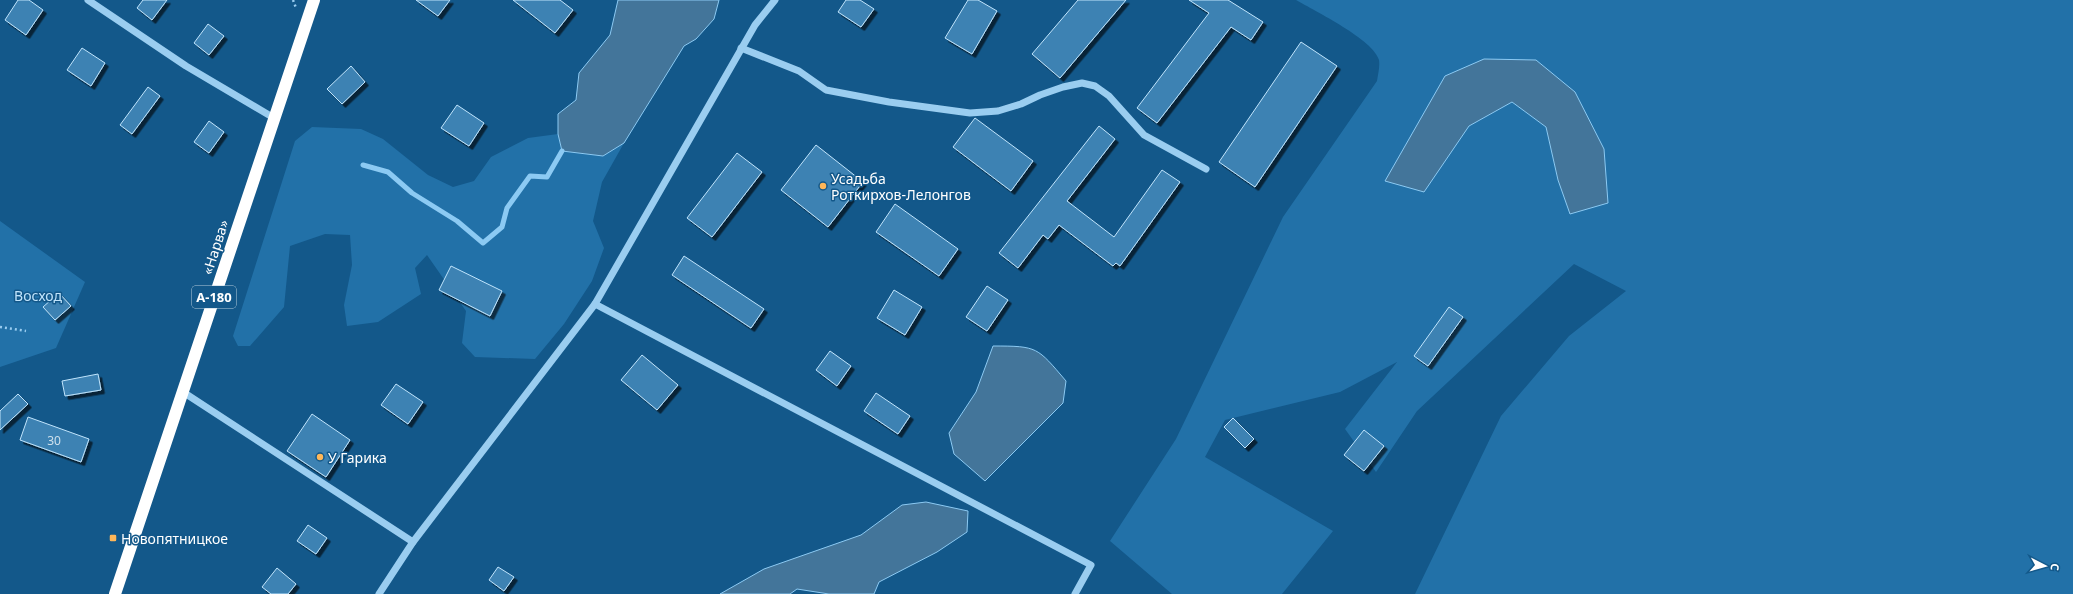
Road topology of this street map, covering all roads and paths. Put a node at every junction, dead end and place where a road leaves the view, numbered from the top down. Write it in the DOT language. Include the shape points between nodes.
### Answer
graph roads {
  1 [pos="88,0"];
  2 [pos="314,0"];
  3 [pos="775,0"];
  4 [pos="741,48"];
  5 [pos="274,118"];
  6 [pos="1206,169"];
  7 [pos="595,304"];
  8 [pos="0,327"];
  9 [pos="26,331"];
  10 [pos="182,392"];
  11 [pos="413,542"];
  12 [pos="115,594"];
  13 [pos="379,594"];
  14 [pos="1075,594"];
  1 -- 5 [label="street" via="186,66"];
  2 -- 5 [label="highway, «Нарва» / А-180"];
  3 -- 4 [label="street"];
  4 -- 6 [label="street" via="799,71 826,90 963,112 998,111 1063,87 1082,83 1095,86 1109,96 1144,135"];
  4 -- 7 [label="street"];
  5 -- 10 [label="highway, «Нарва» / А-180"];
  7 -- 11 [label="street"];
  7 -- 14 [label="street" via="1090,565"];
  8 -- 9 [label="path"];
  10 -- 11 [label="street"];
  10 -- 12 [label="highway, «Нарва» / А-180"];
  11 -- 13 [label="street"];
}
